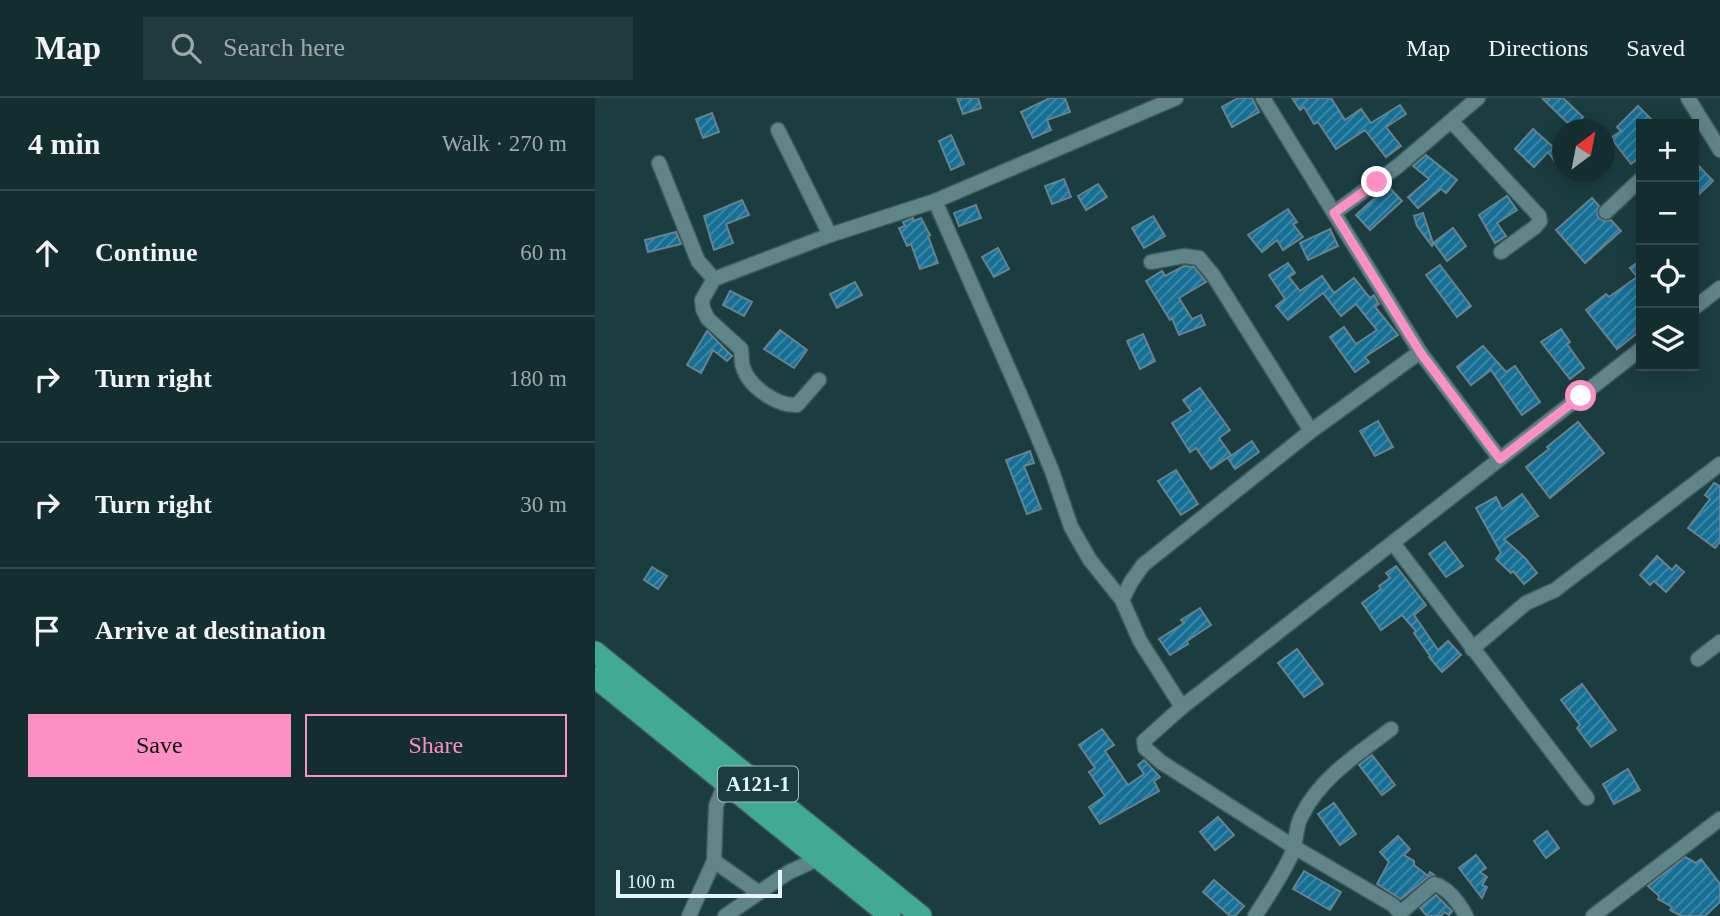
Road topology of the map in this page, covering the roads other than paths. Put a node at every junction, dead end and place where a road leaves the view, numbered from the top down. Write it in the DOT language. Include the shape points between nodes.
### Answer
graph roads {
  1 [pos="1175,98"];
  2 [pos="1263,98"];
  3 [pos="1478,98"];
  4 [pos="1688,98"];
  5 [pos="1696,119"];
  6 [pos="1452,122"];
  7 [pos="1699,126"];
  8 [pos="778,130"];
  9 [pos="1717,140"];
  10 [pos="659,163"];
  11 [pos="1638,182"];
  12 [pos="935,201"];
  13 [pos="1607,212"];
  14 [pos="1334,213"];
  15 [pos="830,235"];
  16 [pos="1501,252"];
  17 [pos="1151,261"];
  18 [pos="714,279"];
  19 [pos="1720,288"];
  20 [pos="1699,304"];
  21 [pos="1420,352"];
  22 [pos="1636,353"];
  23 [pos="819,380"];
  24 [pos="1311,430"];
  25 [pos="1500,459"];
  26 [pos="1720,464"];
  27 [pos="1393,543"];
  28 [pos="1122,600"];
  29 [pos="1720,642"];
  30 [pos="1472,649"];
  31 [pos="595,652"];
  32 [pos="1698,659"];
  33 [pos="595,677"];
  34 [pos="1182,707"];
  35 [pos="1391,729"];
  36 [pos="725,783"];
  37 [pos="1587,798"];
  38 [pos="1720,819"];
  39 [pos="1294,847"];
  40 [pos="820,858"];
  41 [pos="714,861"];
  42 [pos="758,891"];
  43 [pos="1400,914"];
  44 [pos="689,916"];
  45 [pos="725,916"];
  46 [pos="890,916"];
  47 [pos="921,916"];
  48 [pos="1255,916"];
  49 [pos="1466,916"];
  50 [pos="1593,916"];
  1 -- 12 [label="street"];
  2 -- 14 [label="street"];
  3 -- 6 [label="street"];
  4 -- 5 [label="street"];
  6 -- 14 [label="street"];
  6 -- 16 [label="street" via="1539,216 1535,228"];
  7 -- 9 [label="street"];
  8 -- 15 [label="street"];
  10 -- 18 [label="street" via="698,261"];
  11 -- 13 [label="street"];
  12 -- 15 [label="street"];
  12 -- 28 [label="street" via="1022,399 1071,527"];
  14 -- 21 [label="street"];
  15 -- 18 [label="street"];
  17 -- 24 [label="street" via="1199,258"];
  18 -- 23 [label="street" via="702,300 703,309 741,349 743,368 754,385 788,405 797,404"];
  19 -- 20 [label="street"];
  21 -- 24 [label="street"];
  21 -- 25 [label="street"];
  22 -- 25 [label="street"];
  24 -- 28 [label="street" via="1143,565"];
  25 -- 27 [label="street"];
  26 -- 30 [label="street" via="1555,590 1526,603"];
  27 -- 30 [label="street"];
  27 -- 34 [label="street"];
  28 -- 34 [label="street" via="1140,641"];
  29 -- 32 [label="street"];
  30 -- 37 [label="street"];
  31 -- 47 [label="highway, A121-1"];
  33 -- 36 [label="highway, A121-1"];
  34 -- 39 [label="street" via="1150,734 1145,748"];
  35 -- 39 [label="street" via="1320,787 1301,816"];
  36 -- 40 [label="highway, A121-1"];
  36 -- 41 [label="street" via="716,807"];
  38 -- 50 [label="street"];
  39 -- 43 [label="street" via="1393,905"];
  39 -- 48 [label="street" via="1281,880"];
  40 -- 42 [label="street"];
  40 -- 46 [label="highway, A121-1"];
  41 -- 42 [label="street"];
  41 -- 44 [label="street"];
  42 -- 45 [label="street"];
  43 -- 49 [label="street" via="1434,884 1444,887"];
}
